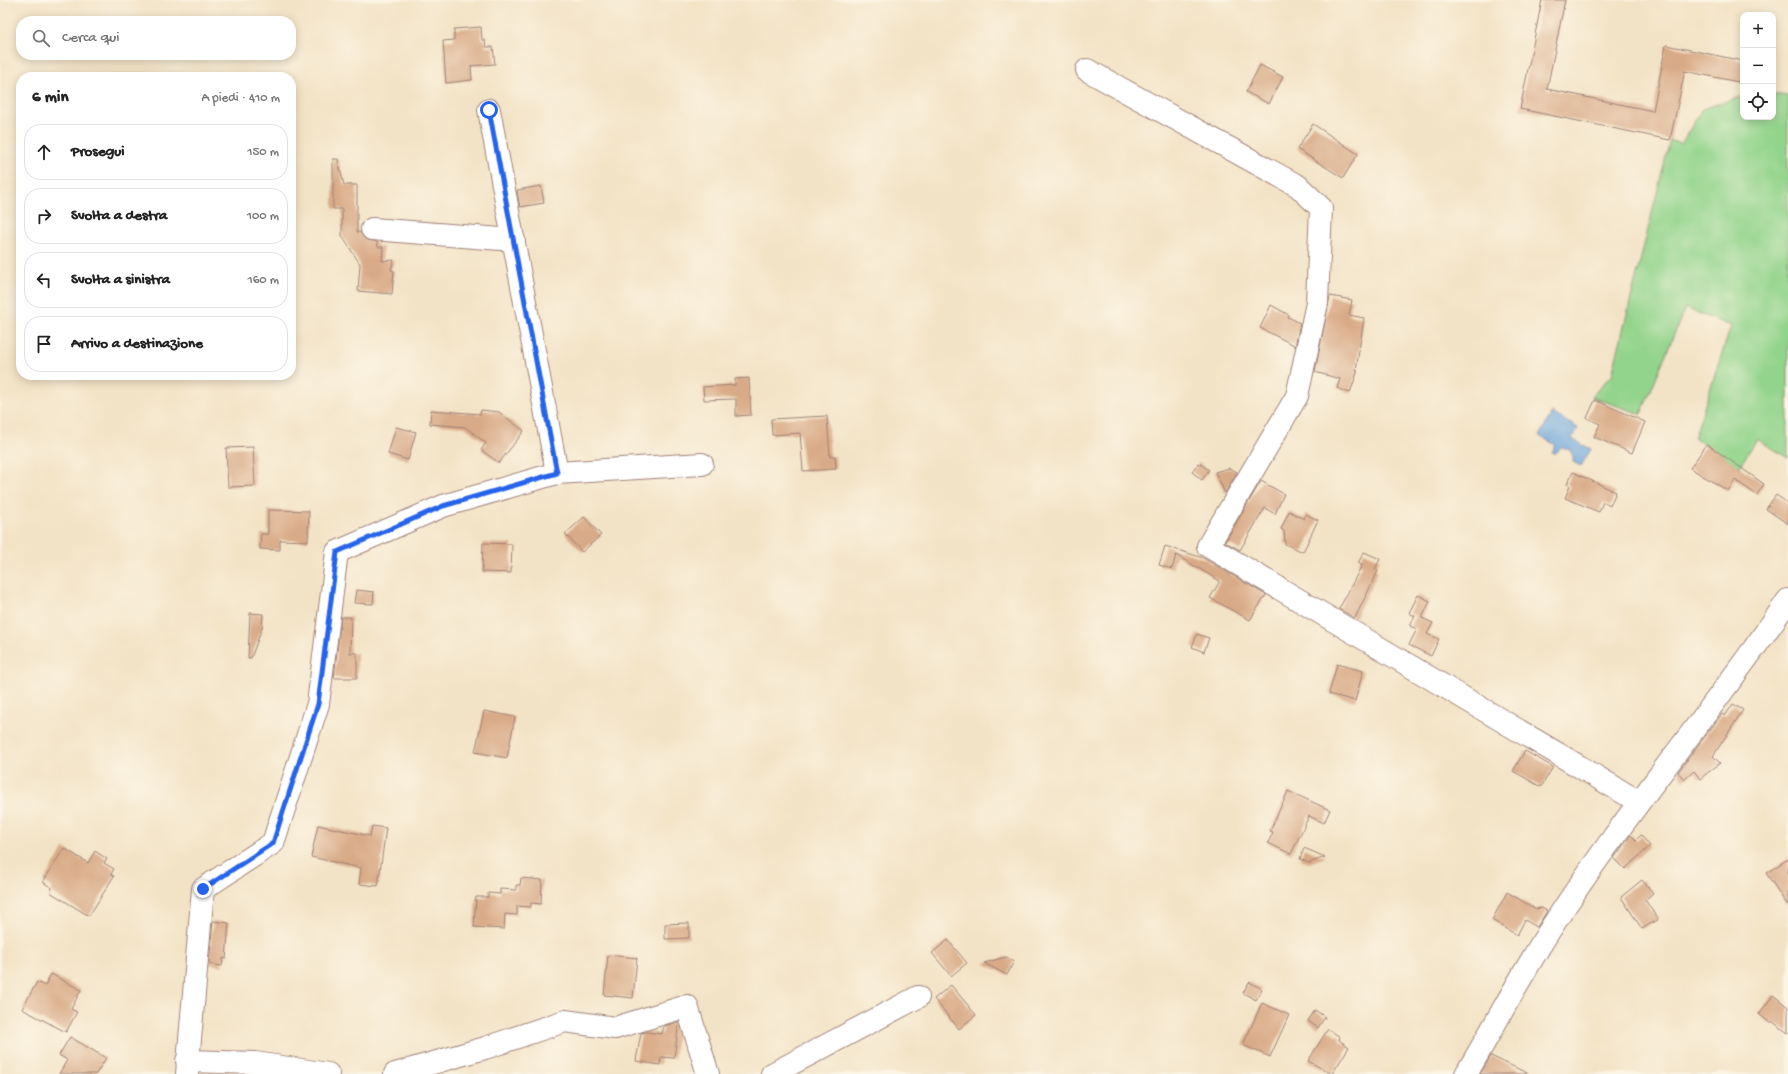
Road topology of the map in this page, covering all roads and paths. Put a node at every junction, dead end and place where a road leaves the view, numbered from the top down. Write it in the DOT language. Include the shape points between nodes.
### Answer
graph roads {
  1 [pos="1087,70"];
  2 [pos="489,110"];
  3 [pos="372,228"];
  4 [pos="514,240"];
  5 [pos="702,464"];
  6 [pos="557,473"];
  7 [pos="1788,600"];
  8 [pos="1639,802"];
  9 [pos="918,997"];
  10 [pos="187,1068"];
  11 [pos="328,1074"];
  12 [pos="395,1074"];
  13 [pos="708,1074"];
  14 [pos="772,1074"];
  15 [pos="1466,1074"];
  1 -- 8 [label="street" via="1298,186 1320,208 1317,303 1297,396 1208,546"];
  2 -- 4 [label="street"];
  3 -- 4 [label="street"];
  4 -- 6 [label="street"];
  5 -- 6 [label="street"];
  6 -- 10 [label="street" via="443,506 337,552 318,704 273,843 203,889"];
  7 -- 8 [label="street" via="1747,660"];
  8 -- 15 [label="street" via="1552,926"];
  9 -- 14 [label="street"];
  10 -- 11 [label="street" via="255,1063"];
  12 -- 13 [label="street" via="486,1048 565,1021 616,1028 687,1006"];
}
